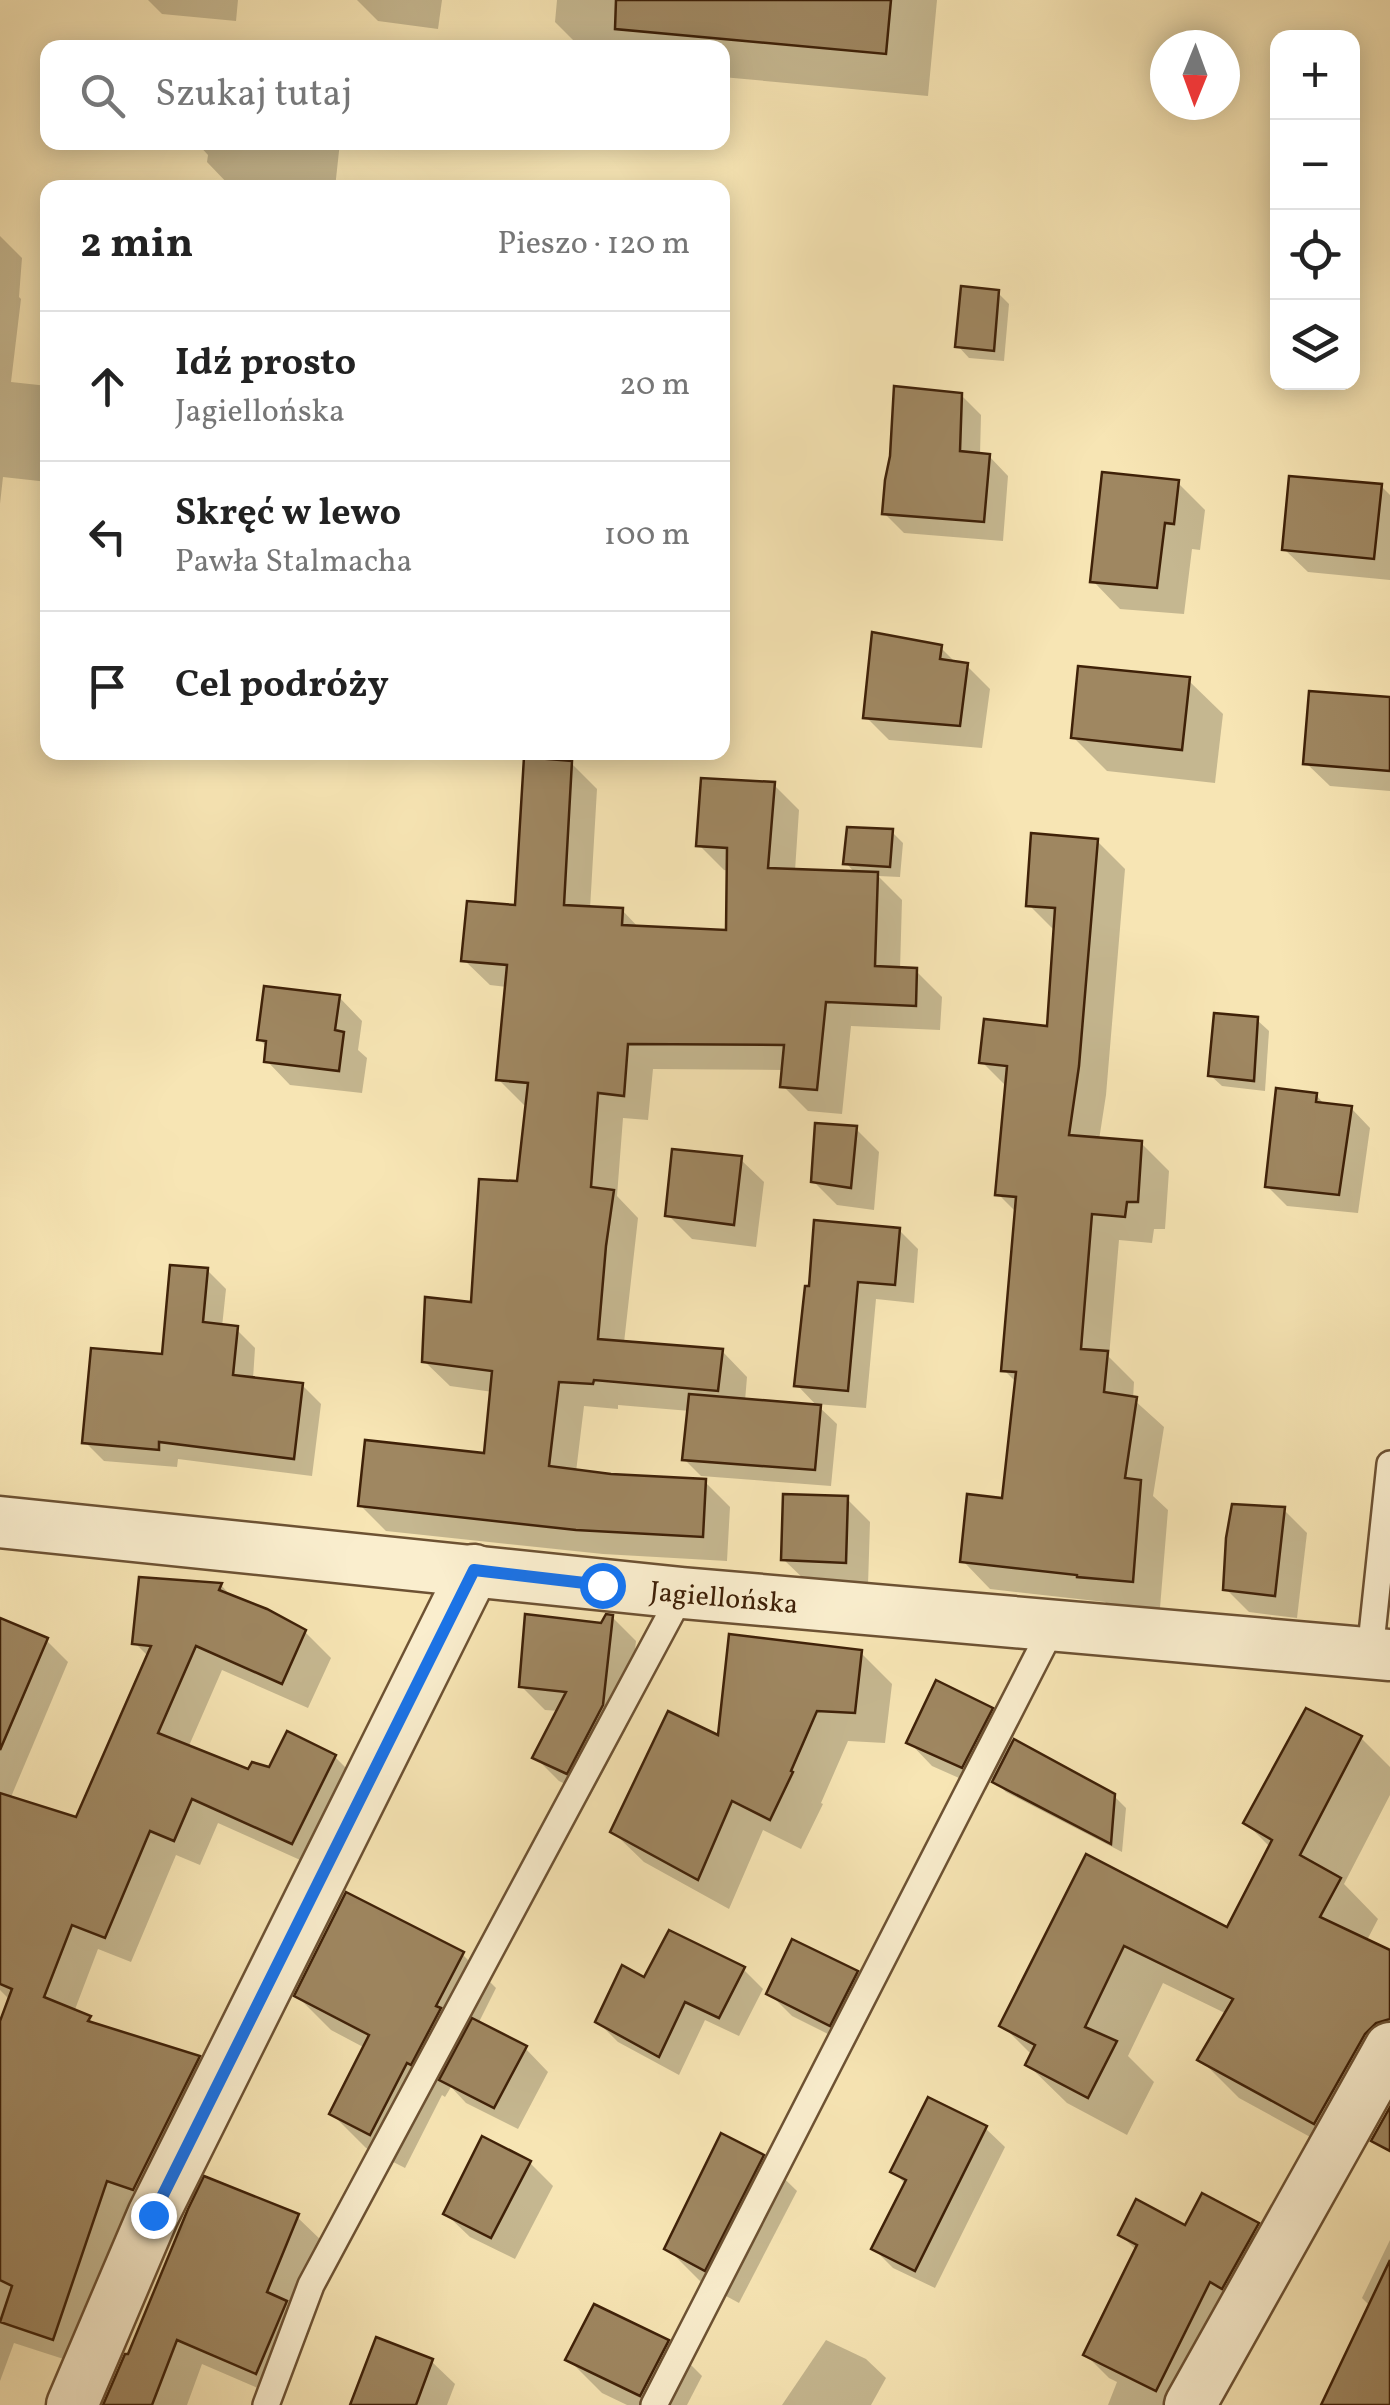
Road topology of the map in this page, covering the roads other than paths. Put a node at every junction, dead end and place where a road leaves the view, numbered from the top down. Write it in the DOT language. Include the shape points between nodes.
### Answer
graph roads {
  1 [pos="1390,1464"];
  2 [pos="2,1526"];
  3 [pos="474,1570"];
  4 [pos="682,1593"];
  5 [pos="1053,1626"];
  6 [pos="1380,1654"];
  7 [pos="1390,2048"];
  8 [pos="72,2405"];
  9 [pos="266,2405"];
  10 [pos="654,2405"];
  11 [pos="1190,2405"];
  1 -- 6 [label="lane"];
  2 -- 3 [label="street, Jagiellońska"];
  3 -- 4 [label="street, Jagiellońska"];
  3 -- 8 [label="street" via="153,2215"];
  4 -- 5 [label="street, Jagiellońska"];
  4 -- 9 [label="lane" via="311,2285"];
  5 -- 6 [label="street, Jagiellońska"];
  5 -- 10 [label="lane"];
  7 -- 11 [label="street"];
}
